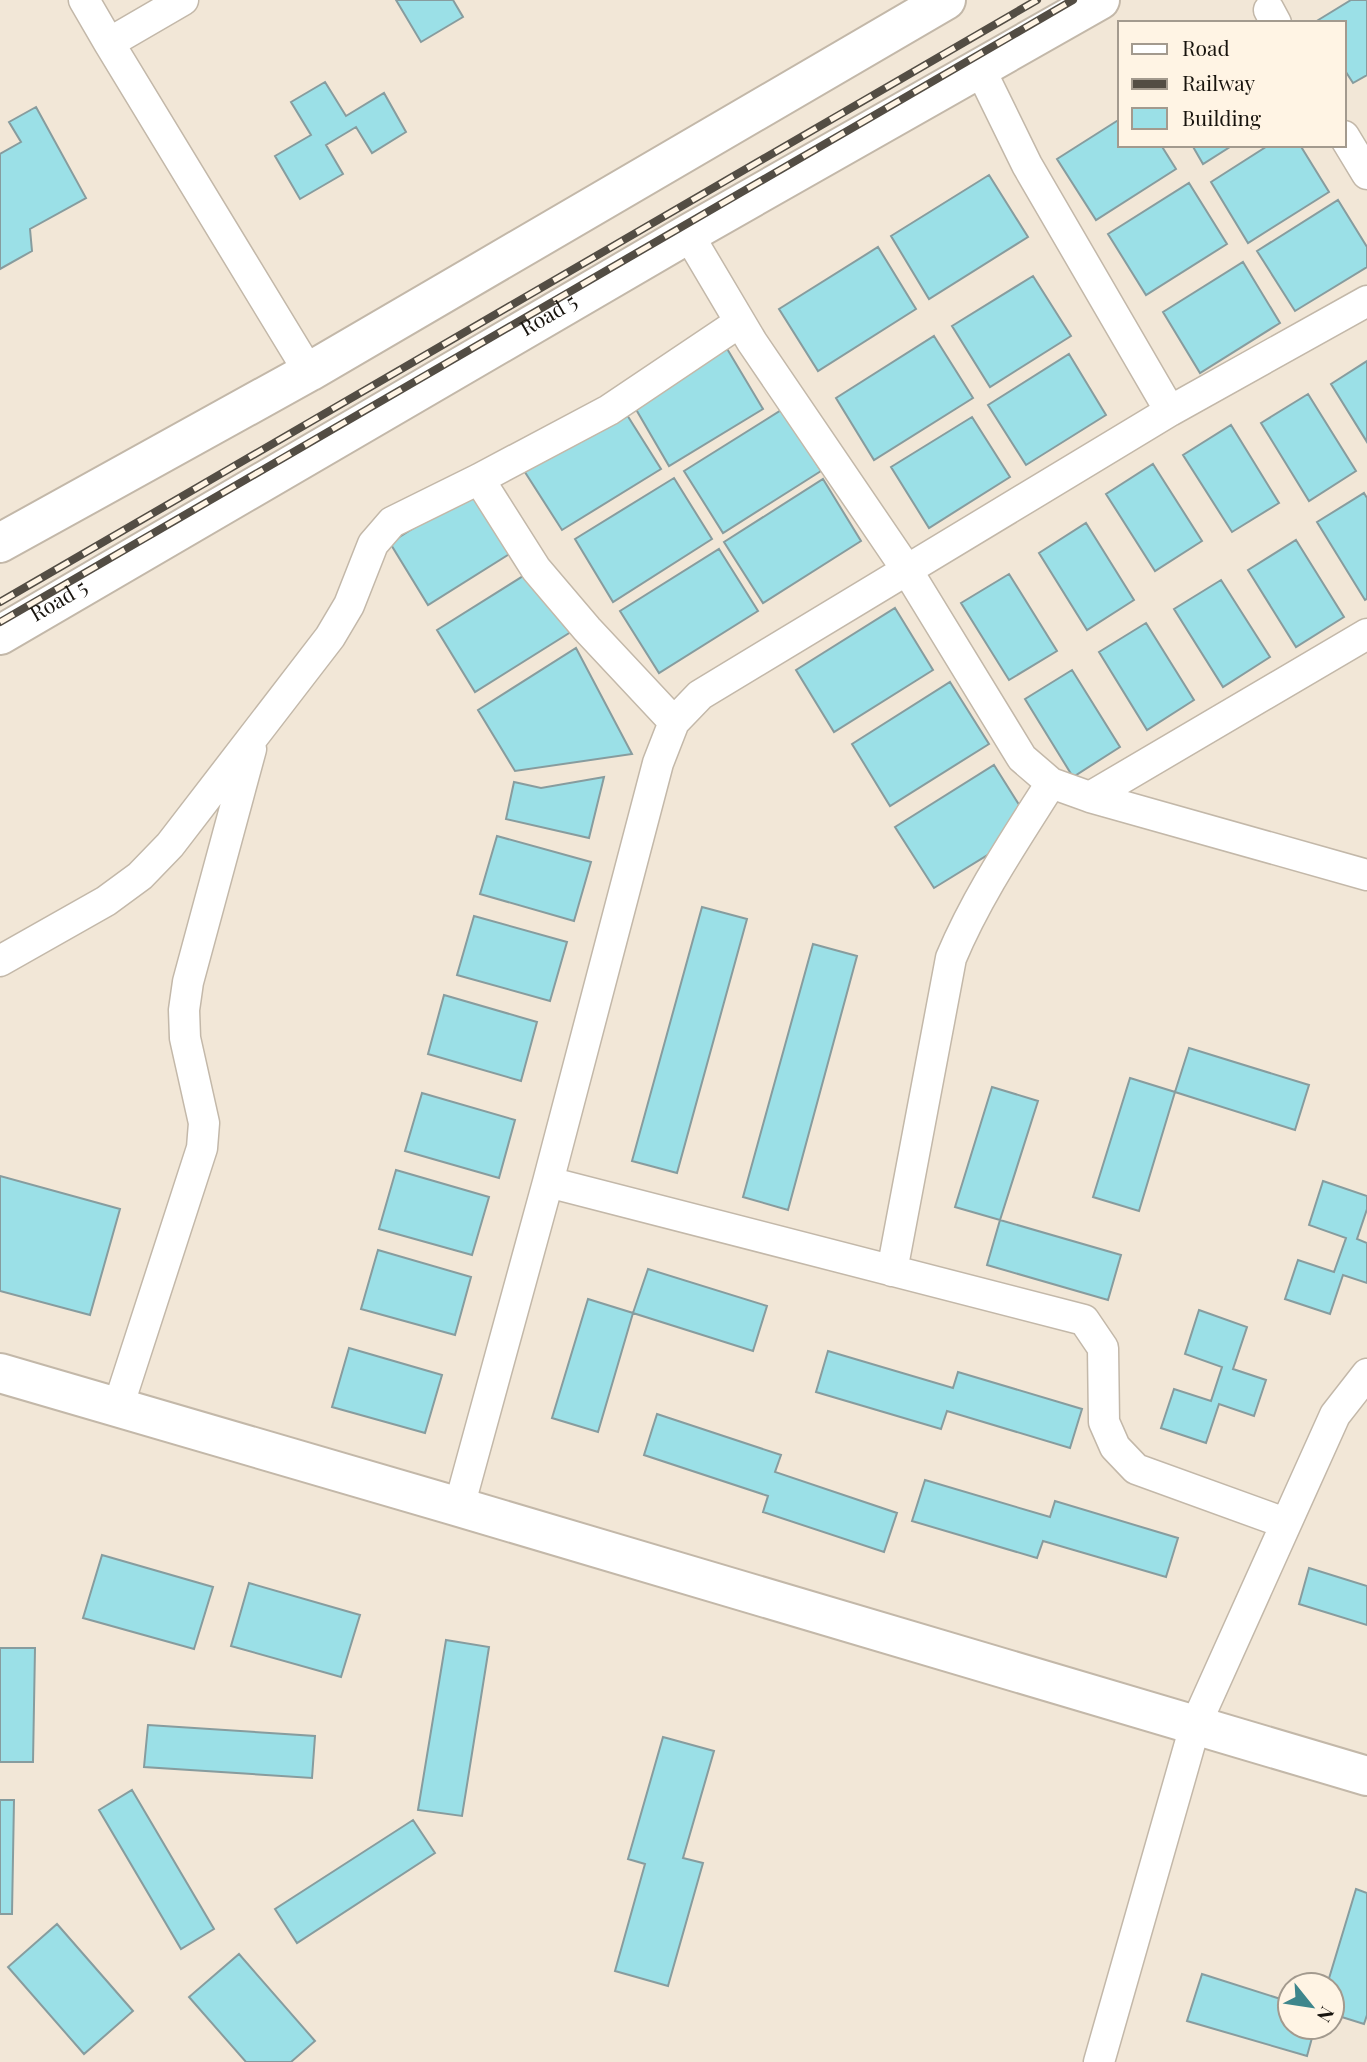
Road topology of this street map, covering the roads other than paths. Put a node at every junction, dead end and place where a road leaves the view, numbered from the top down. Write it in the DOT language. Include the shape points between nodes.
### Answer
graph roads {
  1 [pos="84,0"];
  2 [pos="183,0"];
  3 [pos="946,0"];
  4 [pos="1100,0"];
  5 [pos="109,43"];
  6 [pos="980,69"];
  7 [pos="1346,139"];
  8 [pos="1367,174"];
  9 [pos="688,234"];
  10 [pos="1367,300"];
  11 [pos="740,322"];
  12 [pos="309,372"];
  13 [pos="1170,411"];
  14 [pos="479,479"];
  15 [pos="0,543"];
  16 [pos="907,570"];
  17 [pos="1367,634"];
  18 [pos="0,635"];
  19 [pos="674,722"];
  20 [pos="255,733"];
  21 [pos="1051,783"];
  22 [pos="1090,797"];
  23 [pos="1367,875"];
  24 [pos="0,961"];
  25 [pos="548,1182"];
  26 [pos="892,1271"];
  27 [pos="0,1373"];
  28 [pos="1367,1374"];
  29 [pos="118,1407"];
  30 [pos="459,1507"];
  31 [pos="1285,1523"];
  32 [pos="1195,1726"];
  33 [pos="1367,1776"];
  34 [pos="1099,2062"];
  1 -- 5 [label="street"];
  2 -- 5 [label="street"];
  3 -- 12 [label="street"];
  4 -- 6 [label="street, Road 5"];
  5 -- 12 [label="street"];
  6 -- 9 [label="street, Road 5"];
  6 -- 13 [label="street" via="1027,165"];
  7 -- 8 [label="street"];
  9 -- 11 [label="street"];
  9 -- 18 [label="street, Road 5"];
  10 -- 13 [label="street"];
  11 -- 14 [label="street" via="609,410"];
  11 -- 16 [label="street"];
  12 -- 15 [label="street"];
  13 -- 16 [label="street"];
  14 -- 19 [label="street" via="536,569"];
  14 -- 20 [label="street" via="391,522 373,544 349,605 330,637"];
  16 -- 19 [label="street" via="700,695"];
  16 -- 21 [label="street" via="1022,758"];
  17 -- 22 [label="street"];
  19 -- 25 [label="street" via="658,763"];
  20 -- 24 [label="street" via="170,845 140,876 106,901"];
  20 -- 29 [label="street" via="184,1010 185,1038 204,1123 202,1148"];
  21 -- 22 [label="street"];
  21 -- 26 [label="street" via="978,901 951,958"];
  22 -- 23 [label="street"];
  25 -- 26 [label="street"];
  25 -- 30 [label="street"];
  26 -- 31 [label="street" via="1084,1320 1103,1348 1104,1422 1115,1447 1136,1469"];
  27 -- 29 [label="street"];
  28 -- 31 [label="street" via="1335,1415"];
  29 -- 30 [label="street"];
  30 -- 32 [label="street"];
  31 -- 32 [label="street"];
  32 -- 33 [label="street"];
  32 -- 34 [label="street"];
}
